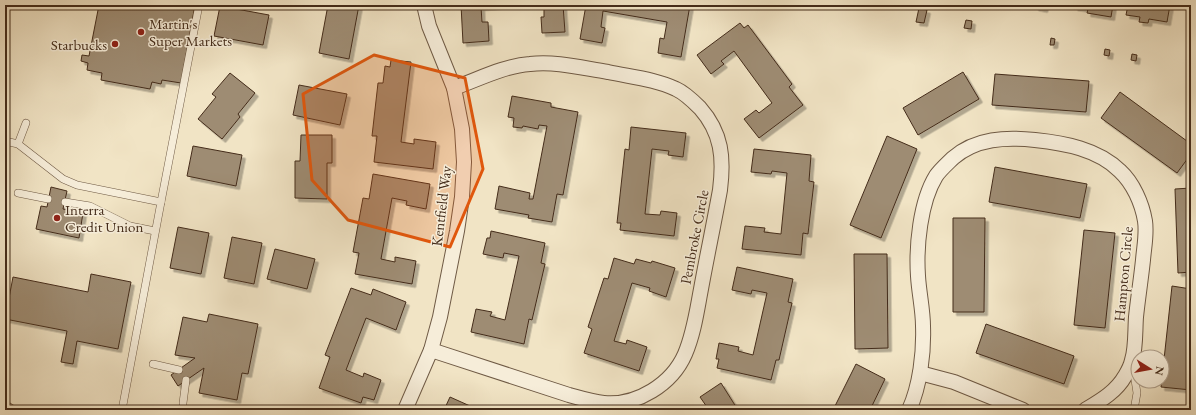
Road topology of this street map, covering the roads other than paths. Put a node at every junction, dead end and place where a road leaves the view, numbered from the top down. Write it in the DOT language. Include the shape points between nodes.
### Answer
graph roads {
  1 [pos="199,5"];
  2 [pos="424,5"];
  3 [pos="454,88"];
  4 [pos="26,123"];
  5 [pos="5,141"];
  6 [pos="18,144"];
  7 [pos="18,193"];
  8 [pos="48,199"];
  9 [pos="65,202"];
  10 [pos="161,202"];
  11 [pos="155,231"];
  12 [pos="1134,349"];
  13 [pos="431,350"];
  14 [pos="153,364"];
  15 [pos="1130,365"];
  16 [pos="179,370"];
  17 [pos="920,373"];
  18 [pos="186,380"];
  19 [pos="1136,389"];
  20 [pos="182,403"];
  21 [pos="122,410"];
  22 [pos="405,410"];
  23 [pos="909,410"];
  24 [pos="1023,410"];
  25 [pos="1085,410"];
  26 [pos="1134,410"];
  1 -- 10 [label="lane"];
  2 -- 3 [label="street, Kentfield Way"];
  3 -- 13 [label="street, Kentfield Way" via="462,129 462,197 440,318"];
  3 -- 13 [label="street, Pembroke Circle" via="503,70 543,62 654,81 678,89 705,114 719,142 723,171 687,349 674,373 662,384 634,399 605,403 569,395"];
  4 -- 6 [label="lane"];
  5 -- 6 [label="lane"];
  6 -- 10 [label="lane" via="77,186"];
  7 -- 8 [label="lane"];
  9 -- 11 [label="lane" via="90,206 130,226"];
  10 -- 11 [label="lane"];
  11 -- 21 [label="lane"];
  12 -- 17 [label="street, Hampton Circle" via="1146,239 1142,206 1134,189 1121,171 1092,152 1060,143 1013,138 985,141 954,157 937,175 927,197 917,251 923,324"];
  13 -- 22 [label="street, Kentfield Way"];
  14 -- 16 [label="lane"];
  15 -- 25 [label="street, Hampton Circle" via="1125,376 1105,398"];
  17 -- 23 [label="street, Hampton Circle"];
  17 -- 24 [label="street" via="954,382"];
  18 -- 20 [label="lane"];
  19 -- 26 [label="lane"];
}
